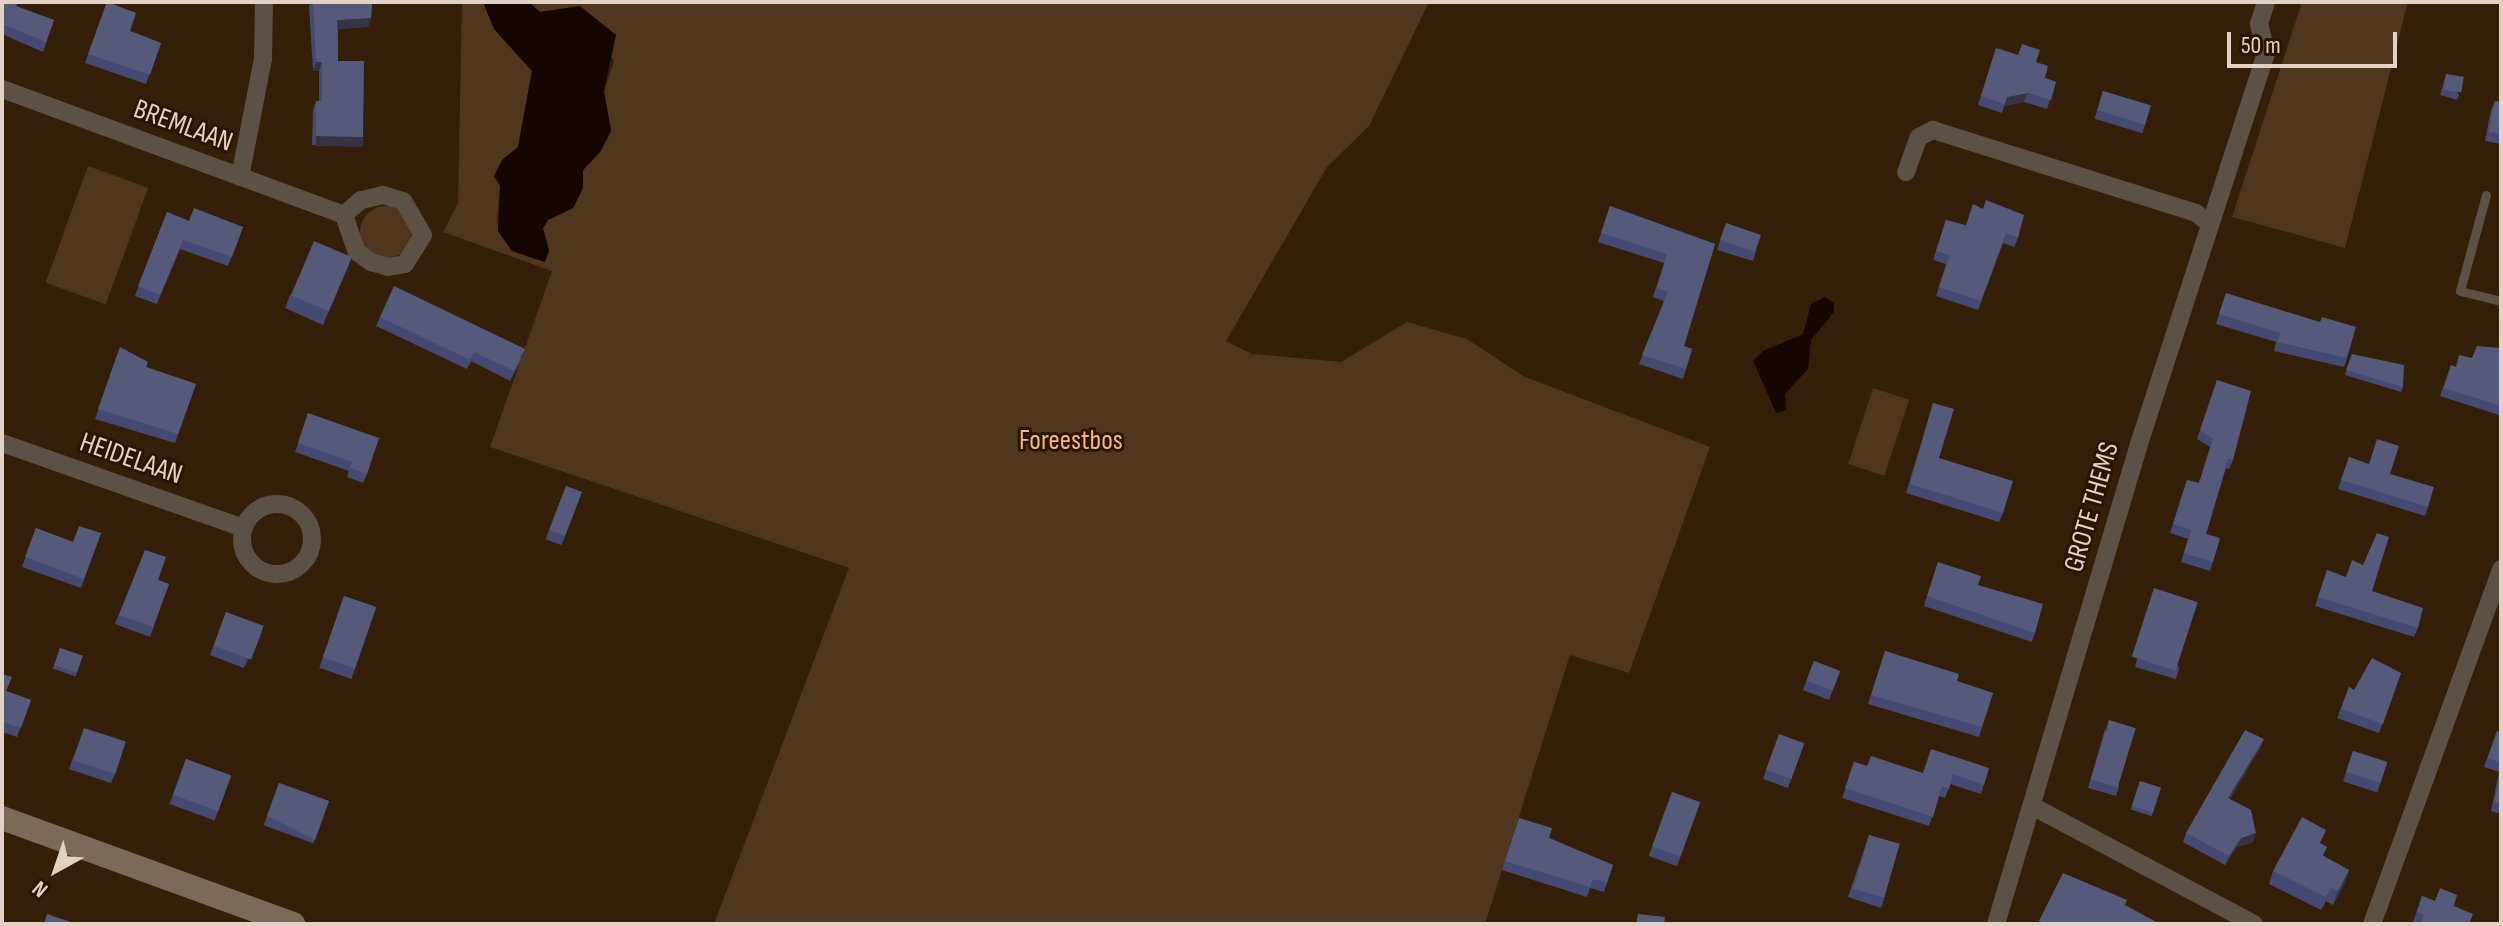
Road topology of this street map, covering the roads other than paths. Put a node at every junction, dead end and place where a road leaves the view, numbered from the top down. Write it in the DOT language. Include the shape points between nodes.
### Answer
graph roads {
  1 [pos="264,2"];
  2 [pos="2266,2"];
  3 [pos="2,89"];
  4 [pos="1906,172"];
  5 [pos="240,177"];
  6 [pos="2486,195"];
  7 [pos="344,215"];
  8 [pos="2210,224"];
  9 [pos="2501,301"];
  10 [pos="2,443"];
  11 [pos="241,527"];
  12 [pos="2501,569"];
  13 [pos="2034,807"];
  14 [pos="2,818"];
  15 [pos="283,922"];
  16 [pos="1996,924"];
  17 [pos="2254,924"];
  18 [pos="2372,924"];
  1 -- 5 [label="street" via="263,59"];
  2 -- 8 [label="street, GROTE THEMS" via="2259,24 2266,52"];
  3 -- 5 [label="street, BREMLAAN"];
  4 -- 8 [label="street" via="1919,137 1933,130 2196,213"];
  5 -- 7 [label="street, BREMLAAN"];
  6 -- 9 [label="lane" via="2460,291"];
  7 -- 7 [label="street" via="357,252 388,267 405,264 423,235 403,201 383,195 361,200"];
  8 -- 13 [label="street, GROTE THEMS" via="2139,444"];
  10 -- 11 [label="street, HEIDELAAN"];
  12 -- 18 [label="street"];
  13 -- 16 [label="street, GROTE THEMS"];
  13 -- 17 [label="street"];
  14 -- 15 [label="main road"];
}
